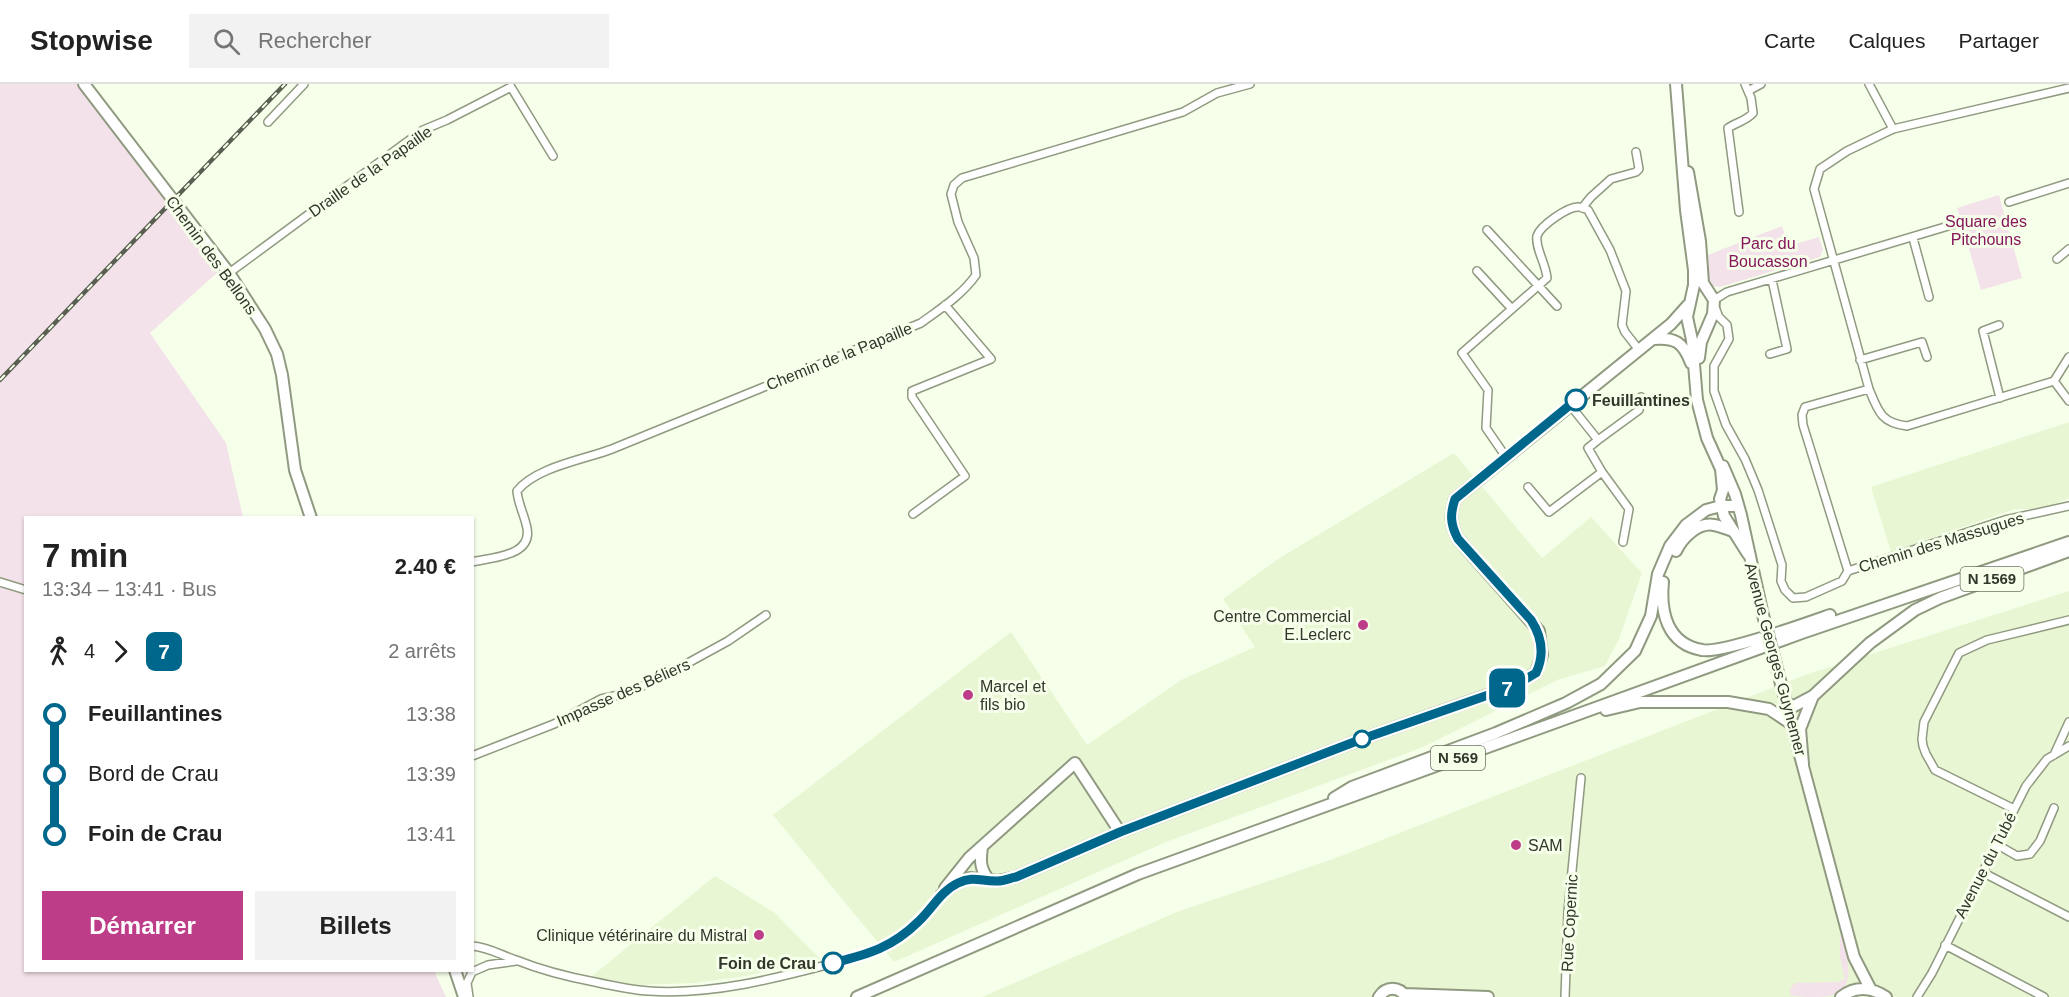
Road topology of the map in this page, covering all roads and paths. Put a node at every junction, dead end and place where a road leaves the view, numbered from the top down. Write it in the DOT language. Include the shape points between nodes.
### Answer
graph roads {
  1 [pos="84,84"];
  2 [pos="304,84"];
  3 [pos="1250,84"];
  4 [pos="1676,84"];
  5 [pos="1761,84"];
  6 [pos="1869,84"];
  7 [pos="1746,87"];
  8 [pos="2069,88"];
  9 [pos="268,122"];
  10 [pos="1893,129"];
  11 [pos="1682,146"];
  12 [pos="1636,152"];
  13 [pos="553,156"];
  14 [pos="2069,183"];
  15 [pos="2009,202"];
  16 [pos="1582,208"];
  17 [pos="1739,212"];
  18 [pos="1955,224"];
  19 [pos="1487,230"];
  20 [pos="1913,238"];
  21 [pos="2069,249"];
  22 [pos="2057,259"];
  23 [pos="1833,262"];
  24 [pos="1477,271"];
  25 [pos="229,273"];
  26 [pos="1772,280"];
  27 [pos="1538,286"];
  28 [pos="1692,293"];
  29 [pos="1710,296"];
  30 [pos="1929,297"];
  31 [pos="945,305"];
  32 [pos="1688,305"];
  33 [pos="1557,306"];
  34 [pos="1512,309"];
  35 [pos="1727,325"];
  36 [pos="1999,325"];
  37 [pos="1689,329"];
  38 [pos="1707,329"];
  39 [pos="1653,339"];
  40 [pos="1639,350"];
  41 [pos="1770,354"];
  42 [pos="1927,357"];
  43 [pos="2069,357"];
  44 [pos="1860,360"];
  45 [pos="1694,374"];
  46 [pos="2054,381"];
  47 [pos="1869,389"];
  48 [pos="1641,397"];
  49 [pos="2000,398"];
  50 [pos="2069,401"];
  51 [pos="1570,405"];
  52 [pos="1598,440"];
  53 [pos="1506,456"];
  54 [pos="1602,472"];
  55 [pos="1528,488"];
  56 [pos="1738,506"];
  57 [pos="2069,506"];
  58 [pos="1723,511"];
  59 [pos="912,514"];
  60 [pos="309,516"];
  61 [pos="1713,525"];
  62 [pos="1732,531"];
  63 [pos="1623,542"];
  64 [pos="2069,542"];
  65 [pos="2069,550"];
  66 [pos="1748,554"];
  67 [pos="474,562"];
  68 [pos="1848,571"];
  69 [pos="0,582"];
  70 [pos="24,589"];
  71 [pos="1869,609"];
  72 [pos="766,615"];
  73 [pos="2069,620"];
  74 [pos="1813,696"];
  75 [pos="1786,703"];
  76 [pos="2069,722"];
  77 [pos="1793,724"];
  78 [pos="1548,725"];
  79 [pos="2069,746"];
  80 [pos="474,755"];
  81 [pos="2054,755"];
  82 [pos="1803,764"];
  83 [pos="1581,778"];
  84 [pos="2054,808"];
  85 [pos="2014,809"];
  86 [pos="1305,814"];
  87 [pos="1120,832"];
  88 [pos="1996,844"];
  89 [pos="982,847"];
  90 [pos="1982,872"];
  91 [pos="989,880"];
  92 [pos="942,894"];
  93 [pos="2069,917"];
  94 [pos="474,940"];
  95 [pos="1945,945"];
  96 [pos="474,946"];
  97 [pos="487,948"];
  98 [pos="1854,957"];
  99 [pos="517,961"];
  100 [pos="474,971"];
  101 [pos="456,972"];
  102 [pos="472,972"];
  103 [pos="1871,990"];
  104 [pos="1844,994"];
  105 [pos="1378,996"];
  106 [pos="1406,996"];
  107 [pos="464,997"];
  108 [pos="468,997"];
  109 [pos="856,997"];
  110 [pos="1488,997"];
  111 [pos="1565,997"];
  112 [pos="1886,997"];
  113 [pos="1917,997"];
  114 [pos="2044,997"];
  1 -- 25 [label="main road, Chemin des Bellons"];
  2 -- 9 [label="street"];
  3 -- 31 [label="street, Chemin de la Papaille" via="1217,93 1183,112 962,178 951,194 974,258 976,275"];
  4 -- 11 [label="main road, Avenue Georges Guynemer"];
  5 -- 7 [label="street"];
  6 -- 10 [label="street"];
  7 -- 17 [label="street" via="1753,113 1746,121 1728,128"];
  8 -- 10 [label="street"];
  10 -- 23 [label="street" via="1847,151 1820,170 1814,189"];
  11 -- 28 [label="main road, Avenue Georges Guynemer" via="1694,270"];
  11 -- 29 [label="main road, Avenue Georges Guynemer" via="1700,241 1703,283"];
  12 -- 16 [label="street" via="1639,169 1611,179"];
  13 -- 25 [label="street, Draille de la Papaille" via="512,87 423,130"];
  14 -- 15 [label="street"];
  16 -- 27 [label="street" via="1569,208 1541,229 1538,247 1547,278"];
  16 -- 40 [label="street" via="1588,210 1610,250 1626,291 1625,332"];
  18 -- 20 [label="street"];
  19 -- 27 [label="street"];
  20 -- 23 [label="street"];
  20 -- 30 [label="street"];
  21 -- 22 [label="street"];
  23 -- 26 [label="street"];
  23 -- 44 [label="street"];
  24 -- 34 [label="street"];
  25 -- 60 [label="main road, Chemin des Bellons" via="277,354 295,470"];
  26 -- 29 [label="street"];
  26 -- 41 [label="street" via="1787,349"];
  27 -- 33 [label="street"];
  27 -- 34 [label="street"];
  28 -- 29 [label="main road" via="1697,289"];
  28 -- 32 [label="main road, Avenue Georges Guynemer"];
  29 -- 35 [label="street"];
  29 -- 38 [label="main road, Avenue Georges Guynemer"];
  31 -- 59 [label="street" via="991,359 912,391 912,397 966,476"];
  31 -- 67 [label="street, Chemin de la Papaille" via="921,323 599,454 537,475 517,491 527,525 524,546 514,553"];
  32 -- 37 [label="main road, Avenue Georges Guynemer"];
  32 -- 39 [label="main road"];
  34 -- 53 [label="street" via="1462,353 1488,390 1486,428"];
  35 -- 38 [label="street"];
  35 -- 68 [label="street, Chemin des Massugues" via="1729,339 1714,366 1714,391 1758,490 1782,565 1785,590 1799,599 1829,588"];
  36 -- 49 [label="street" via="1983,331"];
  37 -- 38 [label="main road" via="1700,333"];
  37 -- 39 [label="main road"];
  37 -- 45 [label="main road, Avenue Georges Guynemer"];
  38 -- 56 [label="main road, Avenue Georges Guynemer" via="1700,349 1702,392 1713,438"];
  39 -- 40 [label="main road"];
  39 -- 45 [label="main road" via="1670,339 1682,345"];
  40 -- 51 [label="main road"];
  42 -- 44 [label="street" via="1922,342"];
  43 -- 46 [label="street"];
  44 -- 47 [label="street"];
  45 -- 58 [label="main road, Avenue Georges Guynemer" via="1702,422 1721,469"];
  46 -- 49 [label="street"];
  46 -- 50 [label="street"];
  47 -- 49 [label="street" via="1880,414 1896,425 1907,426"];
  47 -- 68 [label="street, Chemin des Massugues" via="1805,407 1802,415"];
  48 -- 52 [label="street" via="1639,410"];
  51 -- 52 [label="street"];
  51 -- 53 [label="main road"];
  52 -- 54 [label="street" via="1588,448"];
  53 -- 87 [label="main road" via="1455,499 1451,520 1464,548 1539,631 1542,655 1536,673 1514,686 1362,739"];
  54 -- 55 [label="street" via="1549,512"];
  54 -- 63 [label="street" via="1629,509"];
  56 -- 58 [label="main road, N 569"];
  56 -- 66 [label="main road, Avenue Georges Guynemer"];
  57 -- 68 [label="street, Chemin des Massugues" via="2005,520"];
  58 -- 61 [label="main road"];
  58 -- 62 [label="main road, Avenue Georges Guynemer"];
  58 -- 86 [label="main road, N 569" via="1706,510 1695,517 1670,546 1658,574 1651,616 1635,651 1601,684 1496,733 1352,787"];
  61 -- 62 [label="main road"];
  61 -- 71 [label="main road, N 569" via="1703,525 1680,543 1663,582 1661,600 1665,617 1678,640 1702,651 1831,615"];
  62 -- 66 [label="main road, Avenue Georges Guynemer"];
  64 -- 71 [label="main road, N 569"];
  65 -- 74 [label="main road, N 1569" via="1915,610 1870,643"];
  66 -- 75 [label="main road, Avenue Georges Guynemer, bridge"];
  69 -- 70 [label="street"];
  71 -- 78 [label="main road, N 569"];
  72 -- 80 [label="street, Impasse des Béliers" via="657,680 602,699 554,724"];
  73 -- 85 [label="street" via="1987,640 1959,653 1924,722 1923,746 1935,770"];
  74 -- 75 [label="main road" via="1794,706"];
  74 -- 82 [label="main road" via="1800,729"];
  75 -- 77 [label="main road, Avenue Georges Guynemer"];
  76 -- 81 [label="street"];
  77 -- 78 [label="main road, N 569" via="1769,709 1728,702 1640,702"];
  77 -- 82 [label="main road, Avenue Georges Guynemer"];
  78 -- 86 [label="main road, N 569"];
  79 -- 81 [label="street, Avenue du Tubé"];
  81 -- 85 [label="street, Avenue du Tubé" via="2036,770"];
  82 -- 98 [label="main road"];
  83 -- 111 [label="street, Rue Copernic" via="1568,912"];
  84 -- 88 [label="street" via="2030,854 2017,856"];
  85 -- 88 [label="street, Avenue du Tubé"];
  86 -- 109 [label="main road, N 569" via="1138,874"];
  87 -- 89 [label="main road" via="1076,763"];
  87 -- 91 [label="main road" via="1016,877"];
  88 -- 90 [label="street, Avenue du Tubé"];
  89 -- 91 [label="main road" via="980,861"];
  89 -- 92 [label="main road"];
  90 -- 93 [label="street"];
  90 -- 95 [label="street, Avenue du Tubé"];
  91 -- 92 [label="main road" via="970,878"];
  92 -- 99 [label="street" via="918,923 885,948 733,986 670,991 621,988"];
  94 -- 97 [label="street"];
  95 -- 113 [label="street, Avenue du Tubé"];
  95 -- 114 [label="street"];
  96 -- 97 [label="street"];
  97 -- 99 [label="street"];
  98 -- 103 [label="main road"];
  98 -- 104 [label="main road" via="1856,975"];
  99 -- 100 [label="street"];
  101 -- 107 [label="main road"];
  102 -- 108 [label="street" via="467,983"];
  103 -- 104 [label="main road"];
  103 -- 112 [label="main road"];
  105 -- 106 [label="main road" via="1394,988"];
  106 -- 110 [label="main road"];
}
